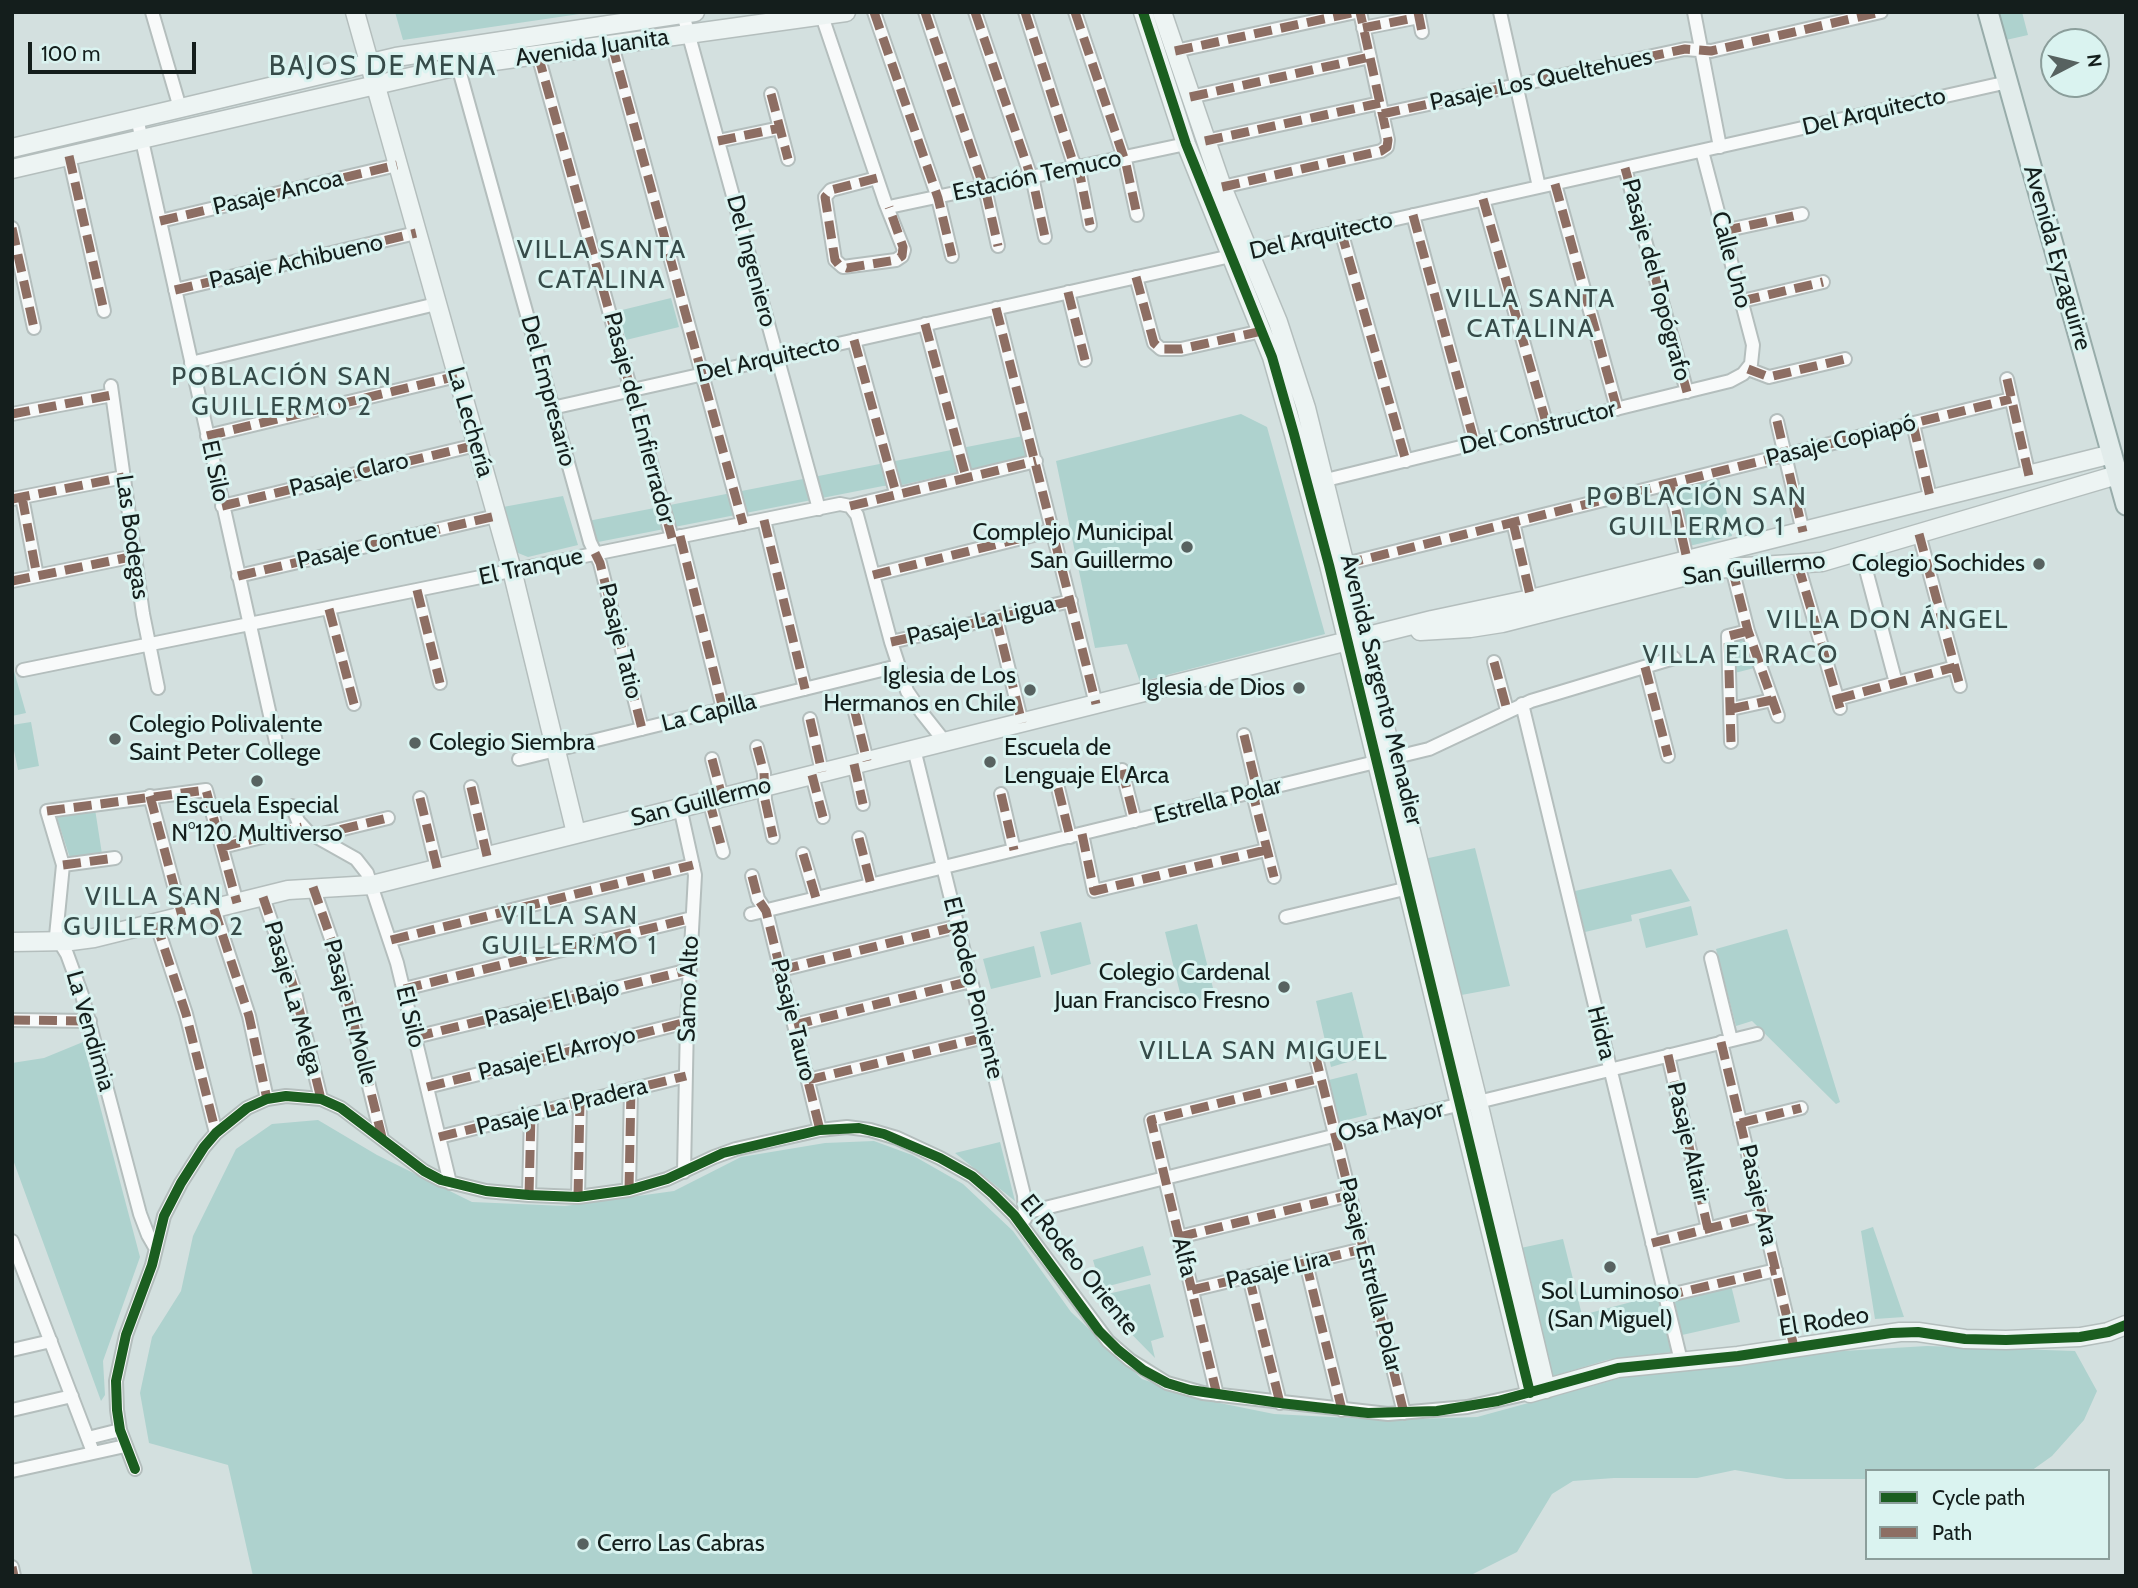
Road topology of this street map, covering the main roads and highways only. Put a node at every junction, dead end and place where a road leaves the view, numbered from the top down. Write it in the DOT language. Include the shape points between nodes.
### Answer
graph roads {
  1 [pos="1988,12"];
  2 [pos="2126,505"];
  1 -- 2 [label="main road, Avenida Eyzaguirre"];
}
